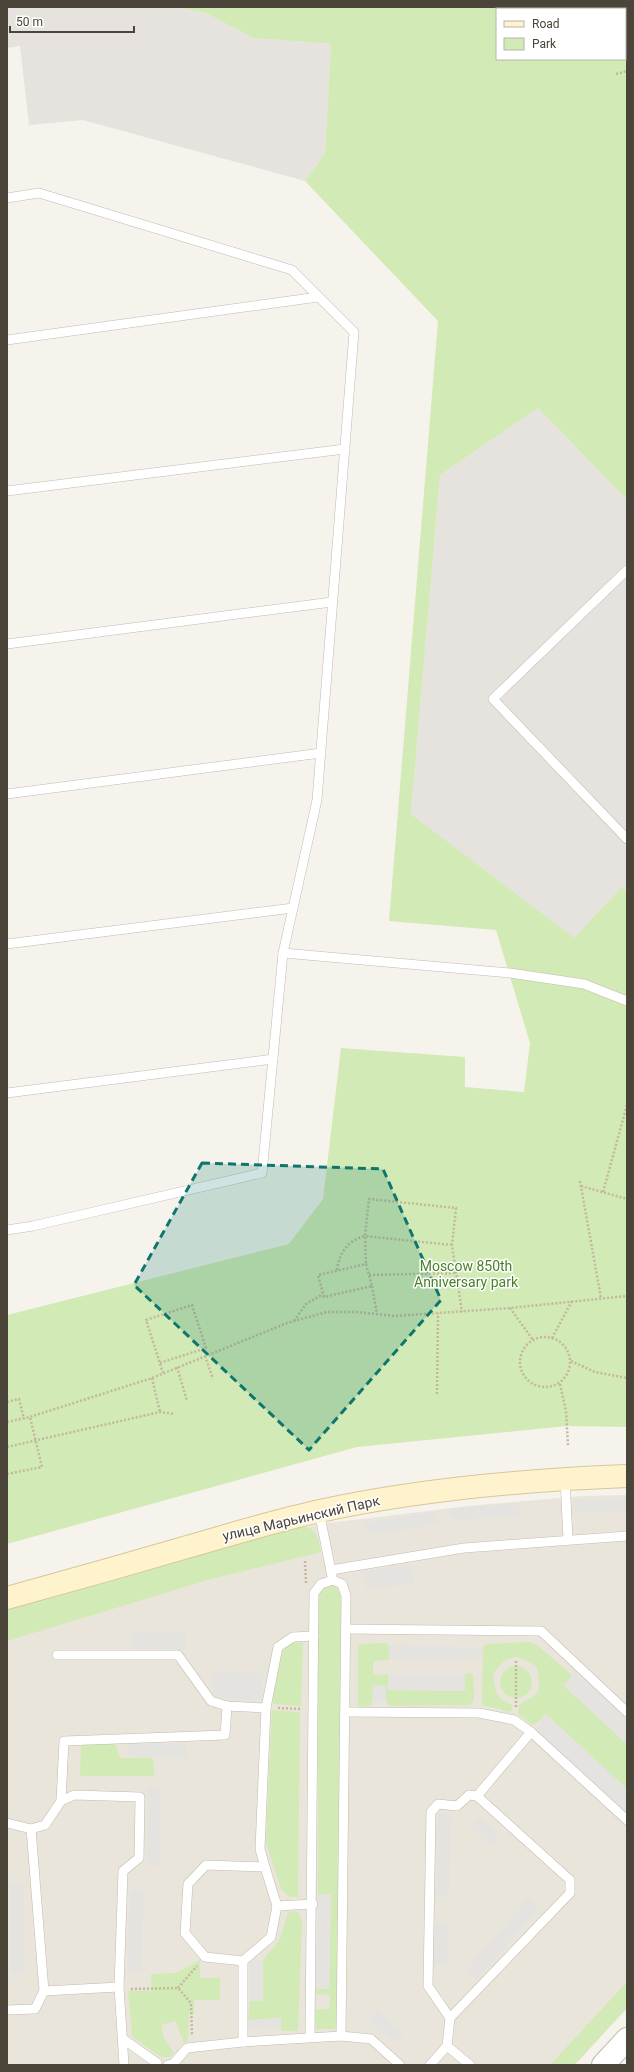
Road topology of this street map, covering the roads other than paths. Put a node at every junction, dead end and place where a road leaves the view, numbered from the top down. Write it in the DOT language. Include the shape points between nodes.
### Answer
graph roads {
  1 [pos="7,198"];
  2 [pos="318,297"];
  3 [pos="7,340"];
  4 [pos="345,449"];
  5 [pos="7,491"];
  6 [pos="627,570"];
  7 [pos="332,602"];
  8 [pos="7,644"];
  9 [pos="321,753"];
  10 [pos="7,794"];
  11 [pos="627,839"];
  12 [pos="293,908"];
  13 [pos="7,944"];
  14 [pos="283,953"];
  15 [pos="627,1001"];
  16 [pos="273,1059"];
  17 [pos="7,1093"];
  18 [pos="7,1230"];
  19 [pos="627,1476"];
  20 [pos="565,1478"];
  21 [pos="319,1511"];
  22 [pos="627,1536"];
  23 [pos="568,1539"];
  24 [pos="332,1570"];
  25 [pos="333,1580"];
  26 [pos="7,1598"];
  27 [pos="346,1629"];
  28 [pos="314,1636"];
  29 [pos="57,1655"];
  30 [pos="227,1706"];
  31 [pos="266,1708"];
  32 [pos="345,1712"];
  33 [pos="627,1712"];
  34 [pos="531,1732"];
  35 [pos="477,1796"];
  36 [pos="61,1801"];
  37 [pos="627,1820"];
  38 [pos="7,1823"];
  39 [pos="31,1829"];
  40 [pos="265,1866"];
  41 [pos="313,1904"];
  42 [pos="277,1906"];
  43 [pos="243,1960"];
  44 [pos="119,1988"];
  45 [pos="44,1991"];
  46 [pos="7,2010"];
  47 [pos="450,2018"];
  48 [pos="341,2036"];
  49 [pos="310,2037"];
  50 [pos="123,2039"];
  51 [pos="627,2039"];
  52 [pos="243,2042"];
  53 [pos="448,2046"];
  54 [pos="158,2064"];
  55 [pos="124,2065"];
  56 [pos="168,2065"];
  57 [pos="400,2065"];
  58 [pos="430,2065"];
  59 [pos="470,2065"];
  60 [pos="603,2065"];
  1 -- 2 [label="lane" via="39,194 292,270"];
  2 -- 3 [label="lane"];
  2 -- 4 [label="lane" via="354,332"];
  4 -- 5 [label="lane"];
  4 -- 7 [label="lane"];
  6 -- 11 [label="lane" via="493,699"];
  7 -- 8 [label="lane"];
  7 -- 9 [label="lane"];
  9 -- 10 [label="lane"];
  9 -- 12 [label="lane" via="317,800"];
  12 -- 13 [label="lane"];
  12 -- 14 [label="lane"];
  14 -- 15 [label="lane" via="510,973 584,984"];
  14 -- 16 [label="lane"];
  16 -- 17 [label="lane"];
  16 -- 18 [label="lane" via="262,1173"];
  19 -- 20 [label="main road, улица Марьинский Парк"];
  20 -- 21 [label="main road, улица Марьинский Парк" via="441,1490"];
  20 -- 23 [label="lane"];
  21 -- 24 [label="lane"];
  21 -- 26 [label="main road, улица Марьинский Парк"];
  22 -- 23 [label="lane"];
  23 -- 24 [label="lane" via="464,1548"];
  24 -- 25 [label="lane"];
  25 -- 27 [label="lane" via="342,1584 346,1596"];
  25 -- 28 [label="lane" via="321,1584 314,1593"];
  27 -- 32 [label="lane"];
  27 -- 33 [label="lane" via="540,1631"];
  28 -- 31 [label="lane" via="293,1636 278,1646"];
  28 -- 41 [label="lane"];
  29 -- 30 [label="lane" via="178,1655 211,1701"];
  30 -- 31 [label="lane"];
  30 -- 36 [label="lane" via="225,1735 64,1741"];
  31 -- 40 [label="lane" via="260,1849"];
  32 -- 34 [label="lane" via="479,1713 514,1720"];
  32 -- 48 [label="lane"];
  34 -- 35 [label="lane"];
  34 -- 37 [label="lane"];
  35 -- 47 [label="lane" via="469,1795 457,1806 438,1804 431,1812 428,1986"];
  35 -- 47 [label="lane" via="570,1880 570,1893"];
  36 -- 39 [label="lane" via="45,1825"];
  36 -- 44 [label="lane" via="74,1795 140,1797 139,1858 123,1871"];
  38 -- 39 [label="lane"];
  39 -- 45 [label="lane"];
  40 -- 42 [label="lane"];
  40 -- 43 [label="lane" via="206,1865 188,1884 185,1933 205,1957"];
  41 -- 42 [label="lane"];
  41 -- 49 [label="lane"];
  42 -- 43 [label="lane" via="271,1937"];
  43 -- 52 [label="lane"];
  44 -- 45 [label="lane"];
  44 -- 50 [label="lane"];
  45 -- 46 [label="lane" via="35,2009"];
  47 -- 53 [label="lane"];
  48 -- 49 [label="lane"];
  48 -- 57 [label="lane" via="371,2039"];
  49 -- 52 [label="lane"];
  50 -- 54 [label="lane"];
  50 -- 55 [label="lane"];
  51 -- 60 [label="street"];
  52 -- 56 [label="lane" via="187,2048"];
  53 -- 58 [label="lane"];
  53 -- 59 [label="lane"];
}
